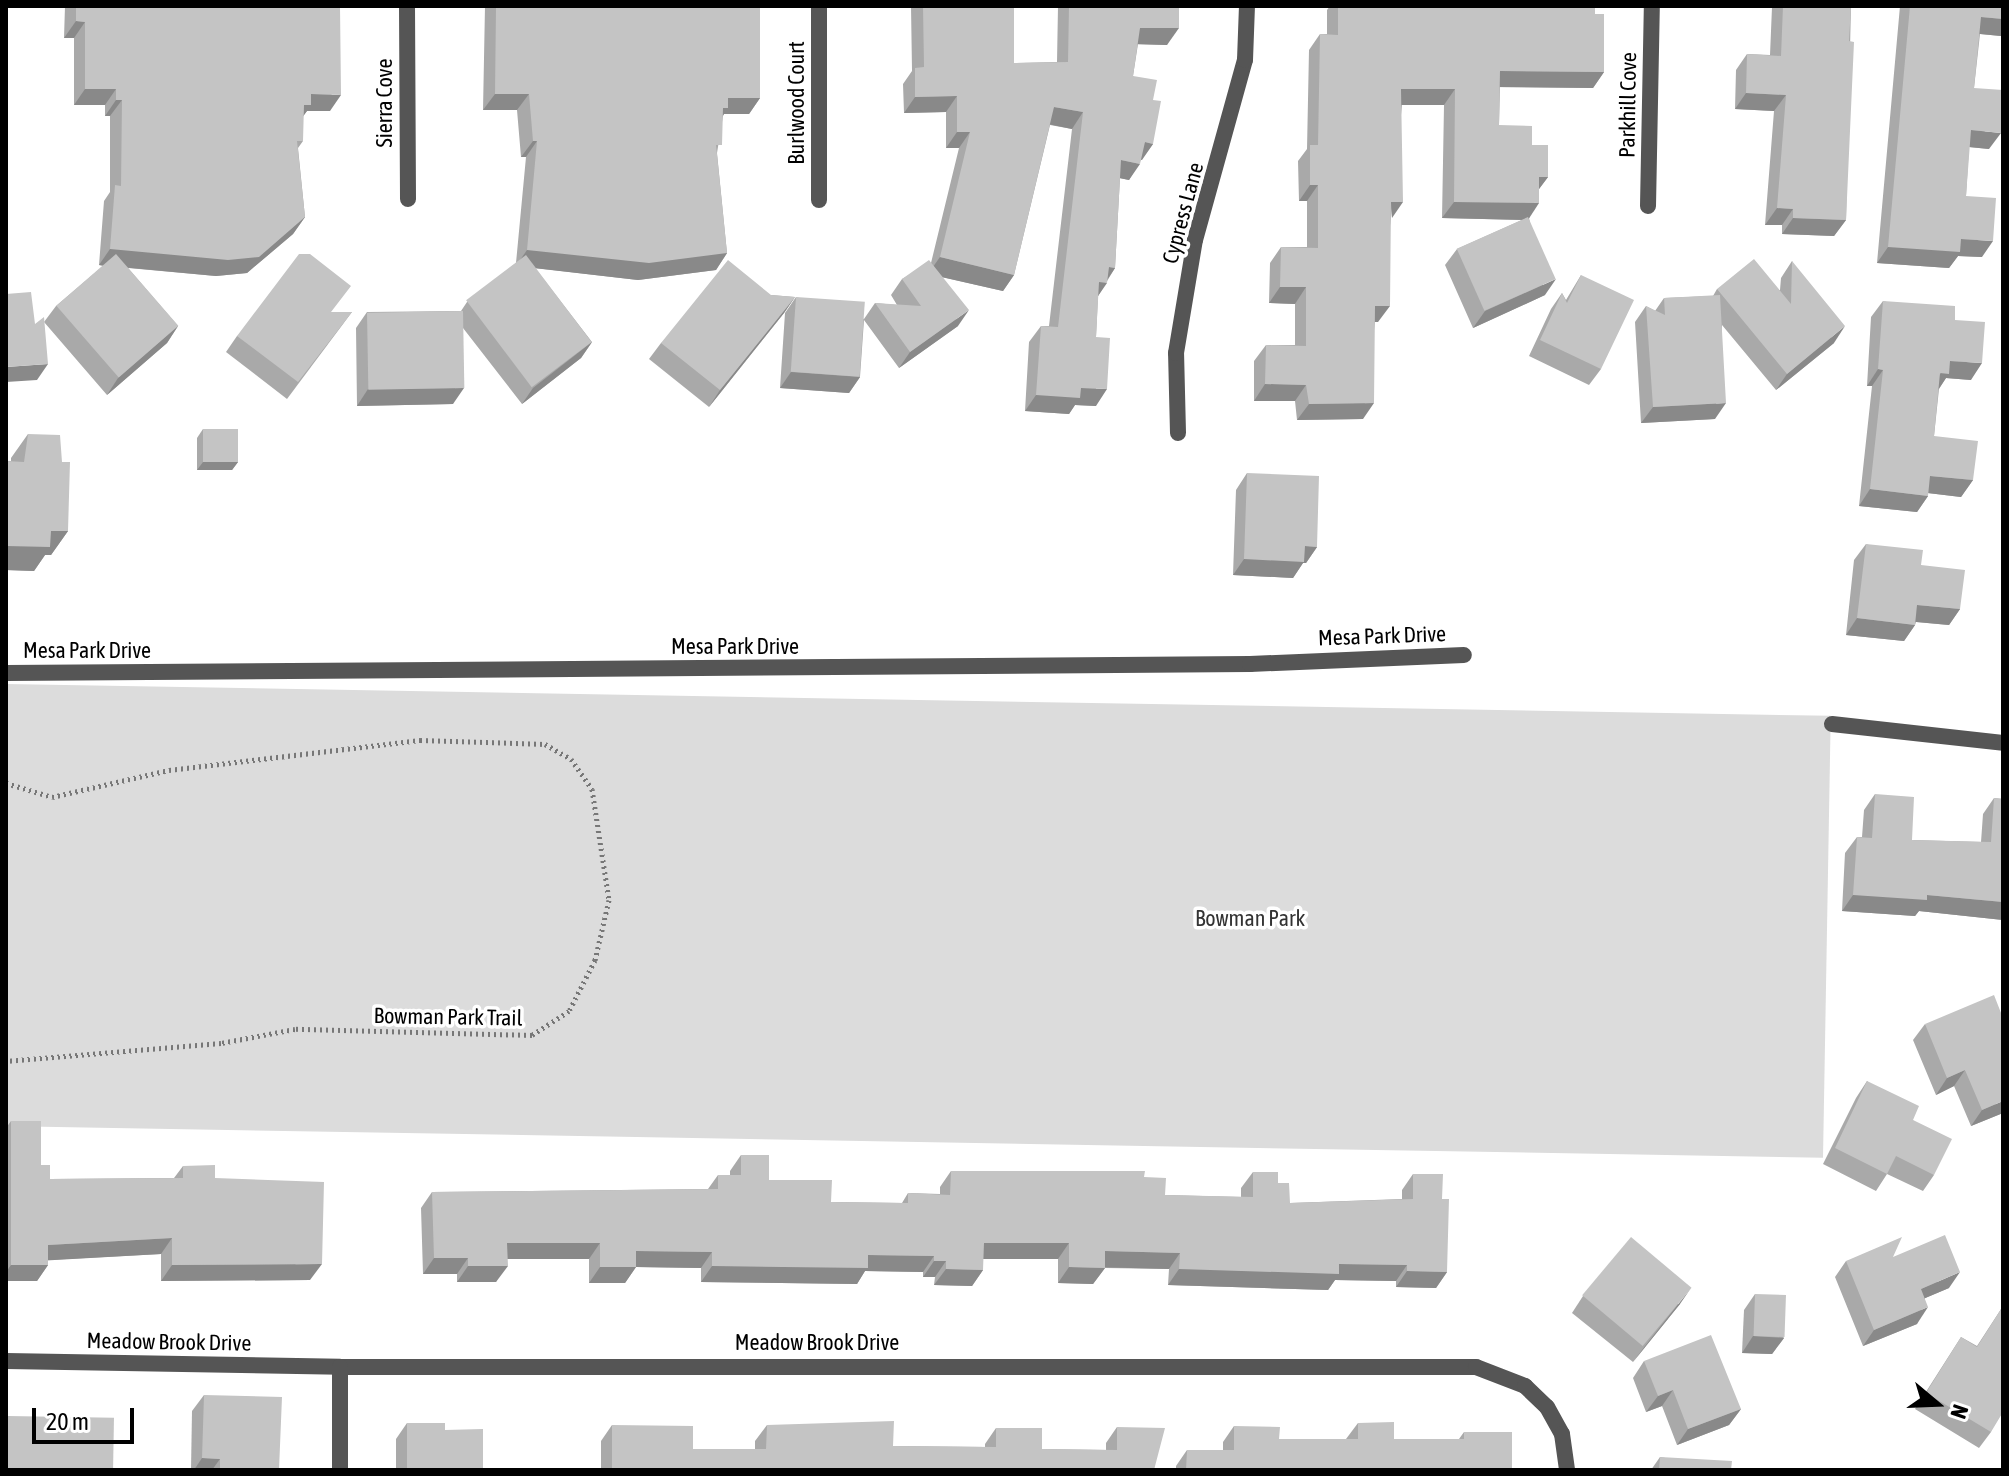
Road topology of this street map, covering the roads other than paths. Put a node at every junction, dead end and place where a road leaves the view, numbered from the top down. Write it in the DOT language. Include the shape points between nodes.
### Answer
graph roads {
  1 [pos="407,6"];
  2 [pos="819,6"];
  3 [pos="1247,6"];
  4 [pos="1652,6"];
  5 [pos="408,199"];
  6 [pos="819,200"];
  7 [pos="1648,206"];
  8 [pos="1178,433"];
  9 [pos="1464,655"];
  10 [pos="6,673"];
  11 [pos="1832,724"];
  12 [pos="2003,743"];
  13 [pos="6,1361"];
  14 [pos="340,1367"];
  15 [pos="340,1470"];
  16 [pos="1567,1470"];
  1 -- 5 [label="street, Sierra Cove"];
  2 -- 6 [label="street, Burlwood Court"];
  3 -- 8 [label="street, Cypress Lane" via="1245,60 1195,240 1176,353"];
  4 -- 7 [label="street, Parkhill Cove"];
  9 -- 10 [label="street, Mesa Park Drive" via="1218,665"];
  11 -- 12 [label="street"];
  13 -- 14 [label="street, Meadow Brook Drive"];
  14 -- 15 [label="street"];
  14 -- 16 [label="street, Meadow Brook Drive" via="1476,1367 1525,1386 1547,1407 1562,1434"];
}
